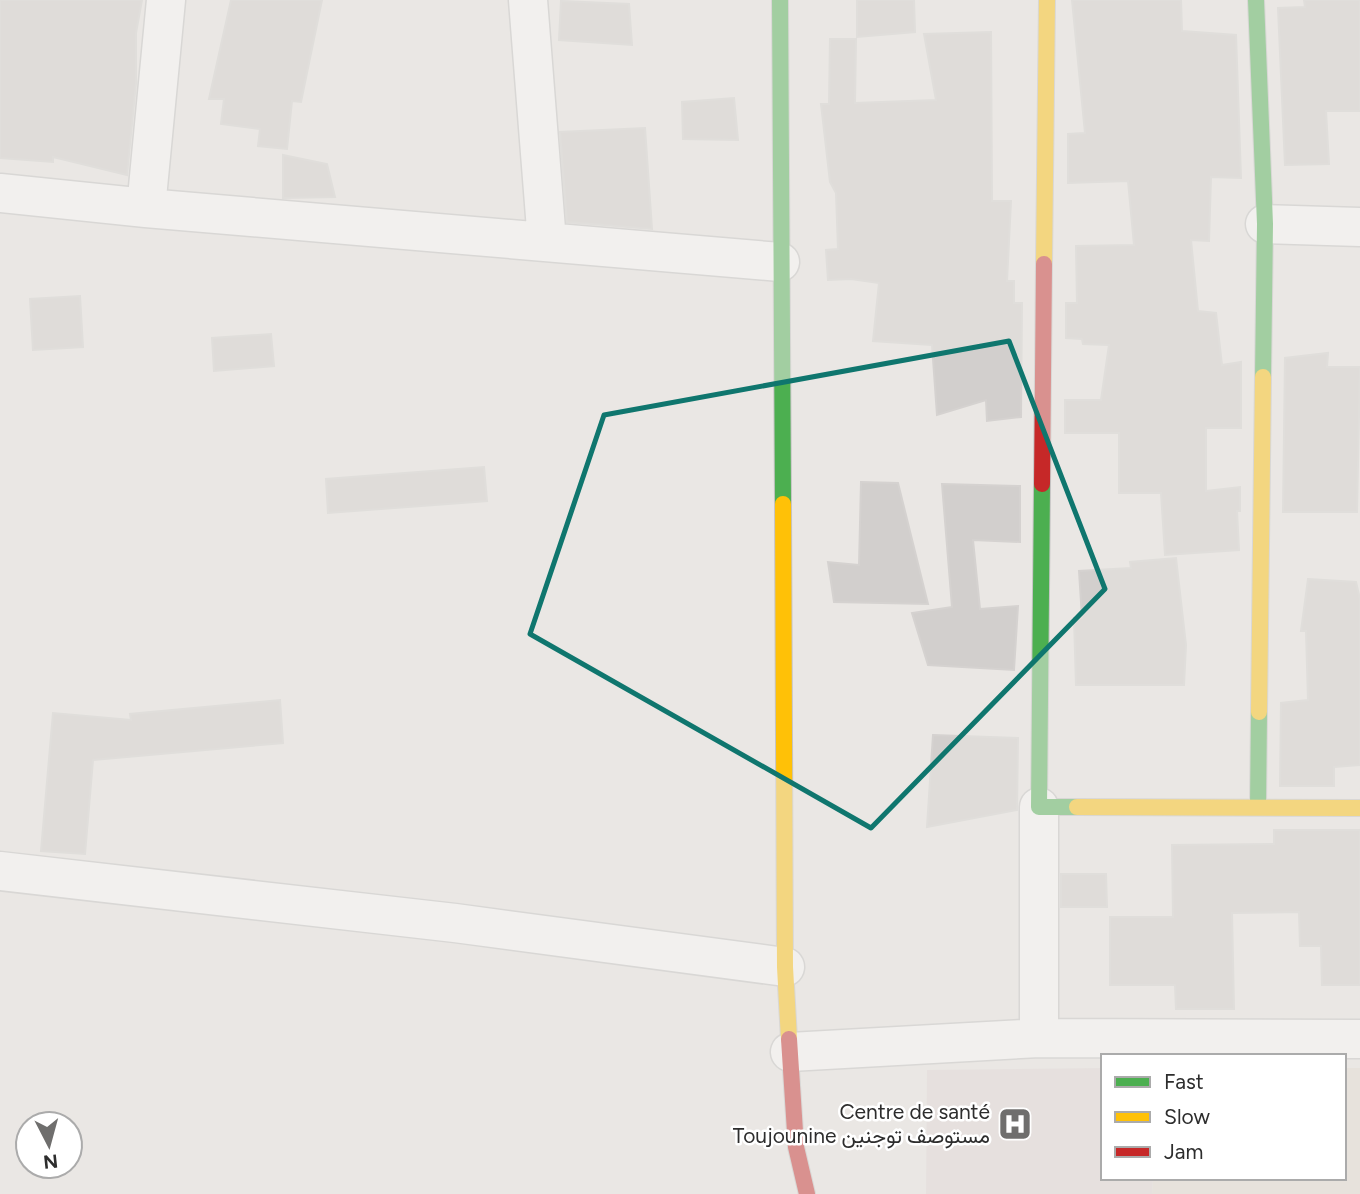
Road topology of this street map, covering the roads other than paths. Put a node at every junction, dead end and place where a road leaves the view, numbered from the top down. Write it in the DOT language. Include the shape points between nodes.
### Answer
graph roads {
  1 [pos="166,0"];
  2 [pos="528,0"];
  3 [pos="780,0"];
  4 [pos="1047,0"];
  5 [pos="1256,0"];
  6 [pos="0,193"];
  7 [pos="146,208"];
  8 [pos="1265,224"];
  9 [pos="1360,228"];
  10 [pos="547,242"];
  11 [pos="780,262"];
  12 [pos="1039,807"];
  13 [pos="1258,807"];
  14 [pos="1360,808"];
  15 [pos="0,872"];
  16 [pos="785,967"];
  17 [pos="1040,1038"];
  18 [pos="1360,1038"];
  19 [pos="790,1052"];
  20 [pos="807,1194"];
  1 -- 7 [label="street"];
  2 -- 10 [label="street"];
  3 -- 11 [label="street"];
  4 -- 12 [label="street"];
  5 -- 8 [label="street"];
  6 -- 7 [label="street"];
  7 -- 10 [label="street"];
  8 -- 9 [label="street"];
  8 -- 13 [label="street"];
  10 -- 11 [label="street"];
  11 -- 16 [label="street"];
  12 -- 13 [label="street"];
  12 -- 17 [label="street"];
  13 -- 14 [label="street"];
  15 -- 16 [label="street" via="455,923"];
  16 -- 19 [label="street"];
  17 -- 18 [label="street"];
  17 -- 19 [label="street"];
  19 -- 20 [label="street" via="796,1147"];
}
